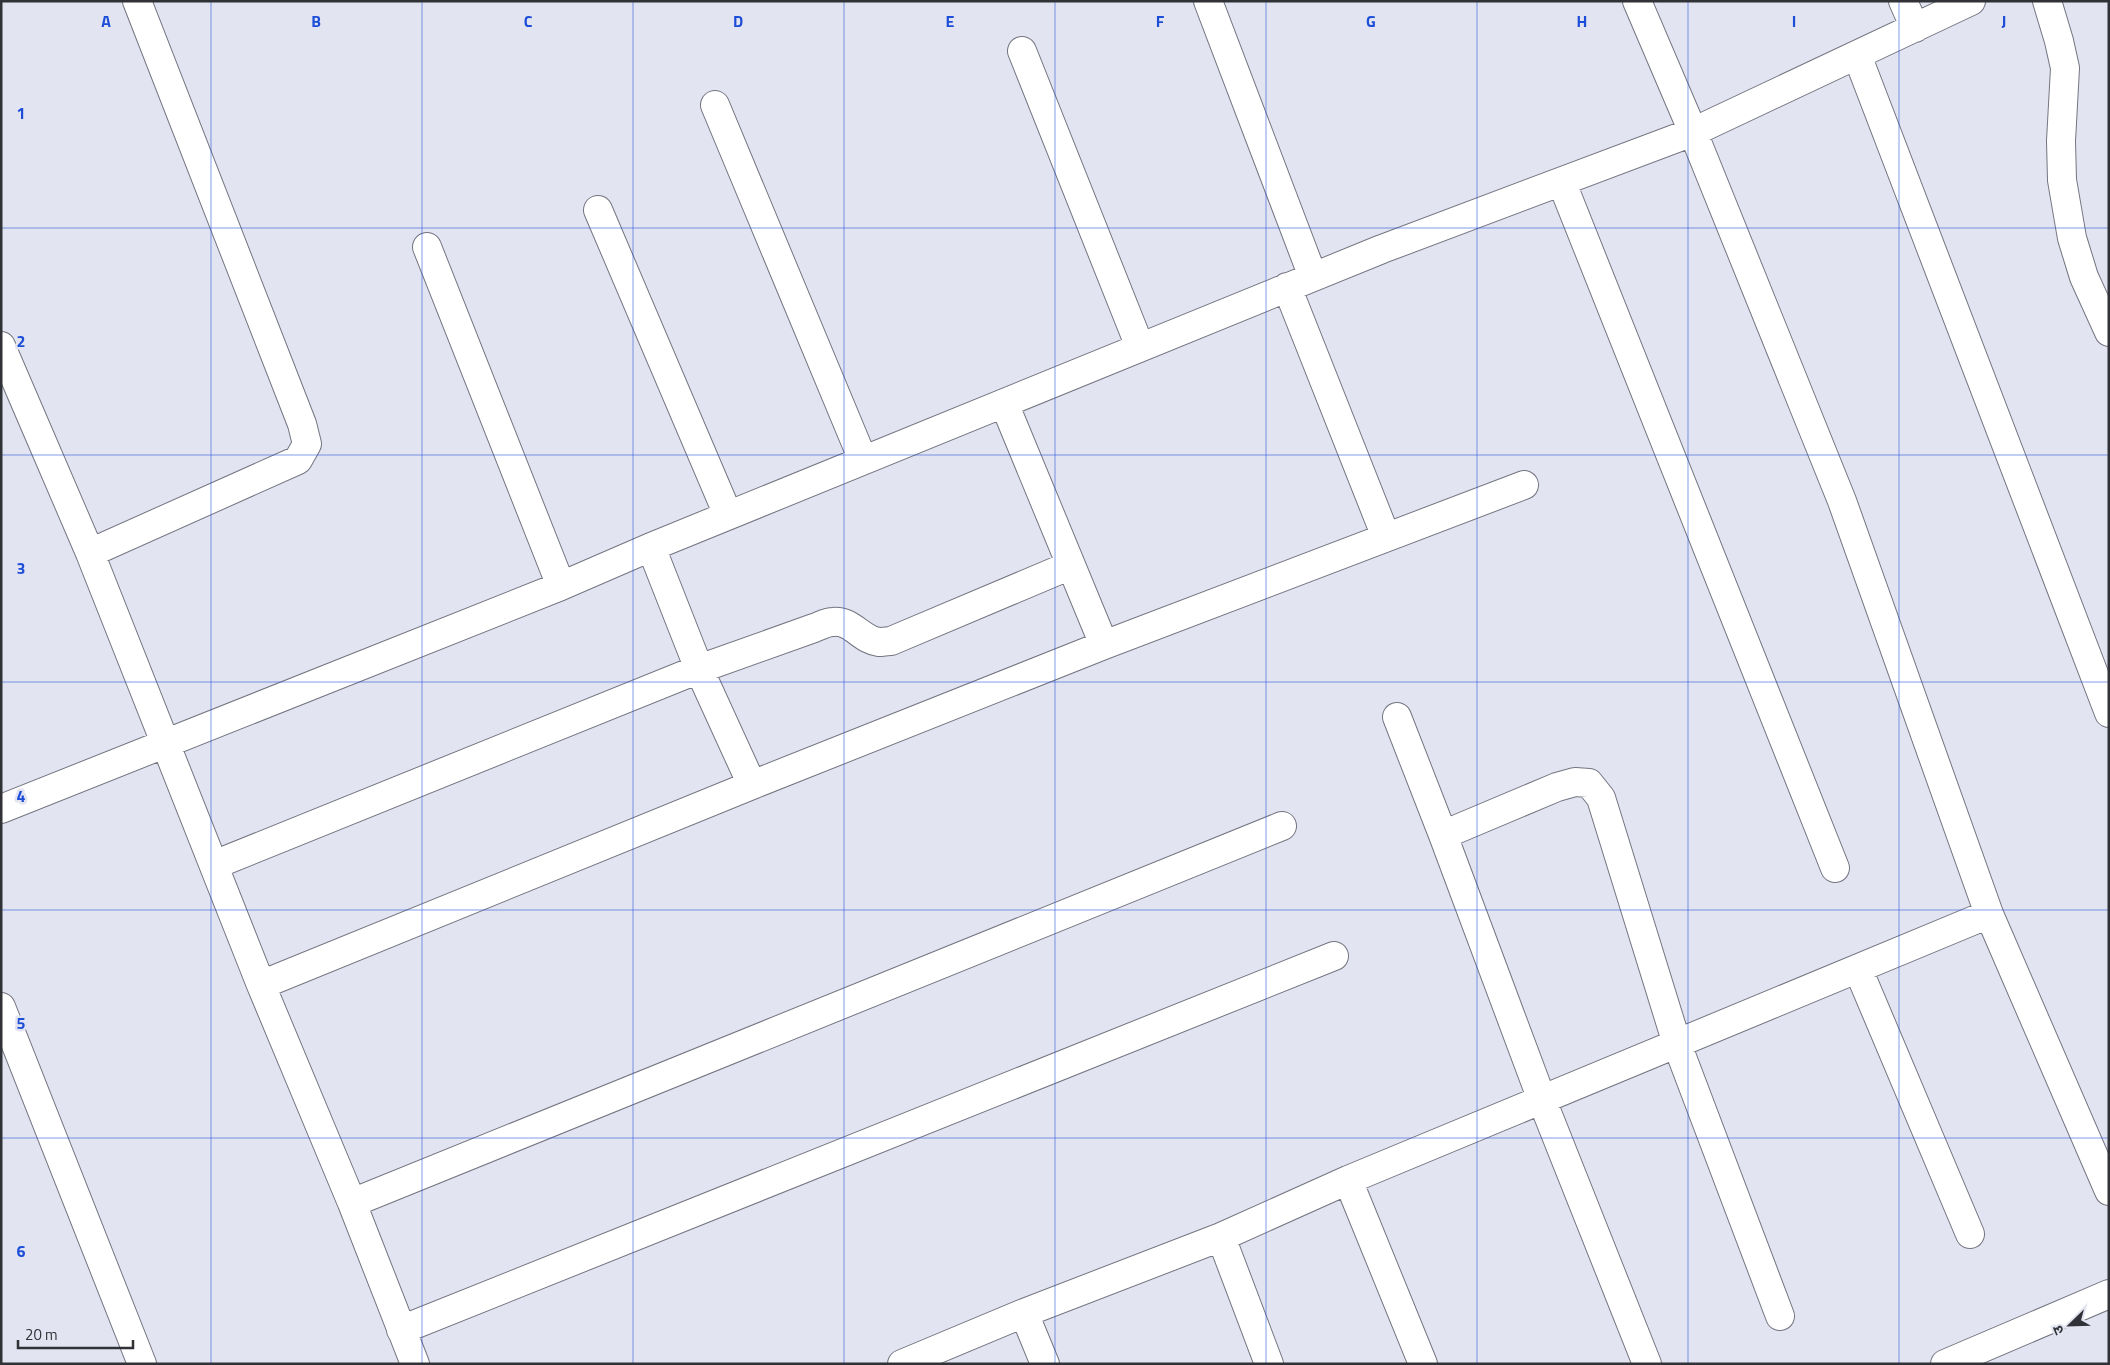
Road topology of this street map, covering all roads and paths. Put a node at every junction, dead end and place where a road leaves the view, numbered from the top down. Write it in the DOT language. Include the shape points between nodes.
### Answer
graph roads {
  1 [pos="136,1"];
  2 [pos="1208,1"];
  3 [pos="1637,1"];
  4 [pos="1903,1"];
  5 [pos="1972,1"];
  6 [pos="2046,1"];
  7 [pos="1914,28"];
  8 [pos="1022,51"];
  9 [pos="1856,55"];
  10 [pos="715,105"];
  11 [pos="1693,132"];
  12 [pos="1562,183"];
  13 [pos="598,210"];
  14 [pos="427,247"];
  15 [pos="1313,277"];
  16 [pos="1287,287"];
  17 [pos="2109,332"];
  18 [pos="1,346"];
  19 [pos="1140,347"];
  20 [pos="1004,403"];
  21 [pos="863,460"];
  22 [pos="1524,485"];
  23 [pos="728,515"];
  24 [pos="1386,537"];
  25 [pos="651,547"];
  26 [pos="90,554"];
  27 [pos="1071,566"];
  28 [pos="560,586"];
  29 [pos="1104,644"];
  30 [pos="699,668"];
  31 [pos="2109,713"];
  32 [pos="1397,717"];
  33 [pos="166,744"];
  34 [pos="752,785"];
  35 [pos="1,809"];
  36 [pos="1282,826"];
  37 [pos="1443,836"];
  38 [pos="214,865"];
  39 [pos="1835,868"];
  40 [pos="1989,914"];
  41 [pos="1334,956"];
  42 [pos="1858,968"];
  43 [pos="261,985"];
  44 [pos="1,1007"];
  45 [pos="1677,1044"];
  46 [pos="1542,1100"];
  47 [pos="1348,1180"];
  48 [pos="2109,1191"];
  49 [pos="352,1204"];
  50 [pos="1970,1234"];
  51 [pos="1221,1237"];
  52 [pos="2109,1294"];
  53 [pos="1024,1313"];
  54 [pos="1780,1316"];
  55 [pos="401,1330"];
  56 [pos="142,1364"];
  57 [pos="415,1364"];
  58 [pos="902,1364"];
  59 [pos="1045,1364"];
  60 [pos="1269,1364"];
  61 [pos="1423,1364"];
  62 [pos="1647,1364"];
  63 [pos="1945,1364"];
  1 -- 26 [label="street" via="302,424 307,444 298,460"];
  2 -- 15 [label="street"];
  3 -- 11 [label="street"];
  4 -- 7 [label="street"];
  5 -- 7 [label="street"];
  6 -- 17 [label="street" via="2060,41 2065,68 2062,180 2072,238 2084,277"];
  7 -- 9 [label="street"];
  8 -- 19 [label="street"];
  9 -- 11 [label="street"];
  9 -- 31 [label="street"];
  10 -- 21 [label="street"];
  11 -- 12 [label="street"];
  11 -- 40 [label="street" via="1842,501"];
  12 -- 15 [label="street"];
  12 -- 39 [label="street"];
  13 -- 23 [label="street"];
  14 -- 28 [label="street"];
  15 -- 16 [label="street"];
  16 -- 19 [label="street"];
  16 -- 24 [label="street"];
  18 -- 26 [label="street"];
  19 -- 20 [label="street"];
  20 -- 21 [label="street"];
  20 -- 27 [label="street"];
  21 -- 23 [label="street"];
  22 -- 24 [label="street"];
  23 -- 25 [label="street"];
  24 -- 29 [label="street"];
  25 -- 28 [label="street"];
  25 -- 30 [label="street"];
  26 -- 33 [label="street"];
  27 -- 29 [label="street"];
  27 -- 30 [label="street" via="891,641 878,642 865,637 854,627 832,622"];
  28 -- 33 [label="street"];
  29 -- 34 [label="street"];
  30 -- 34 [label="street"];
  30 -- 38 [label="street"];
  32 -- 37 [label="street"];
  33 -- 35 [label="street"];
  33 -- 38 [label="street"];
  34 -- 43 [label="street"];
  36 -- 49 [label="street"];
  37 -- 45 [label="street" via="1557,787 1575,782 1589,783 1600,798"];
  37 -- 46 [label="street"];
  38 -- 43 [label="street"];
  40 -- 42 [label="street"];
  40 -- 48 [label="street"];
  41 -- 55 [label="street"];
  42 -- 45 [label="street"];
  42 -- 50 [label="street"];
  43 -- 49 [label="street"];
  44 -- 56 [label="street"];
  45 -- 46 [label="street"];
  45 -- 54 [label="street"];
  46 -- 47 [label="street"];
  46 -- 62 [label="street"];
  47 -- 51 [label="street"];
  47 -- 61 [label="street"];
  49 -- 55 [label="street"];
  51 -- 53 [label="street"];
  51 -- 60 [label="street"];
  52 -- 63 [label="street"];
  53 -- 58 [label="street"];
  53 -- 59 [label="street"];
  55 -- 57 [label="street"];
}
